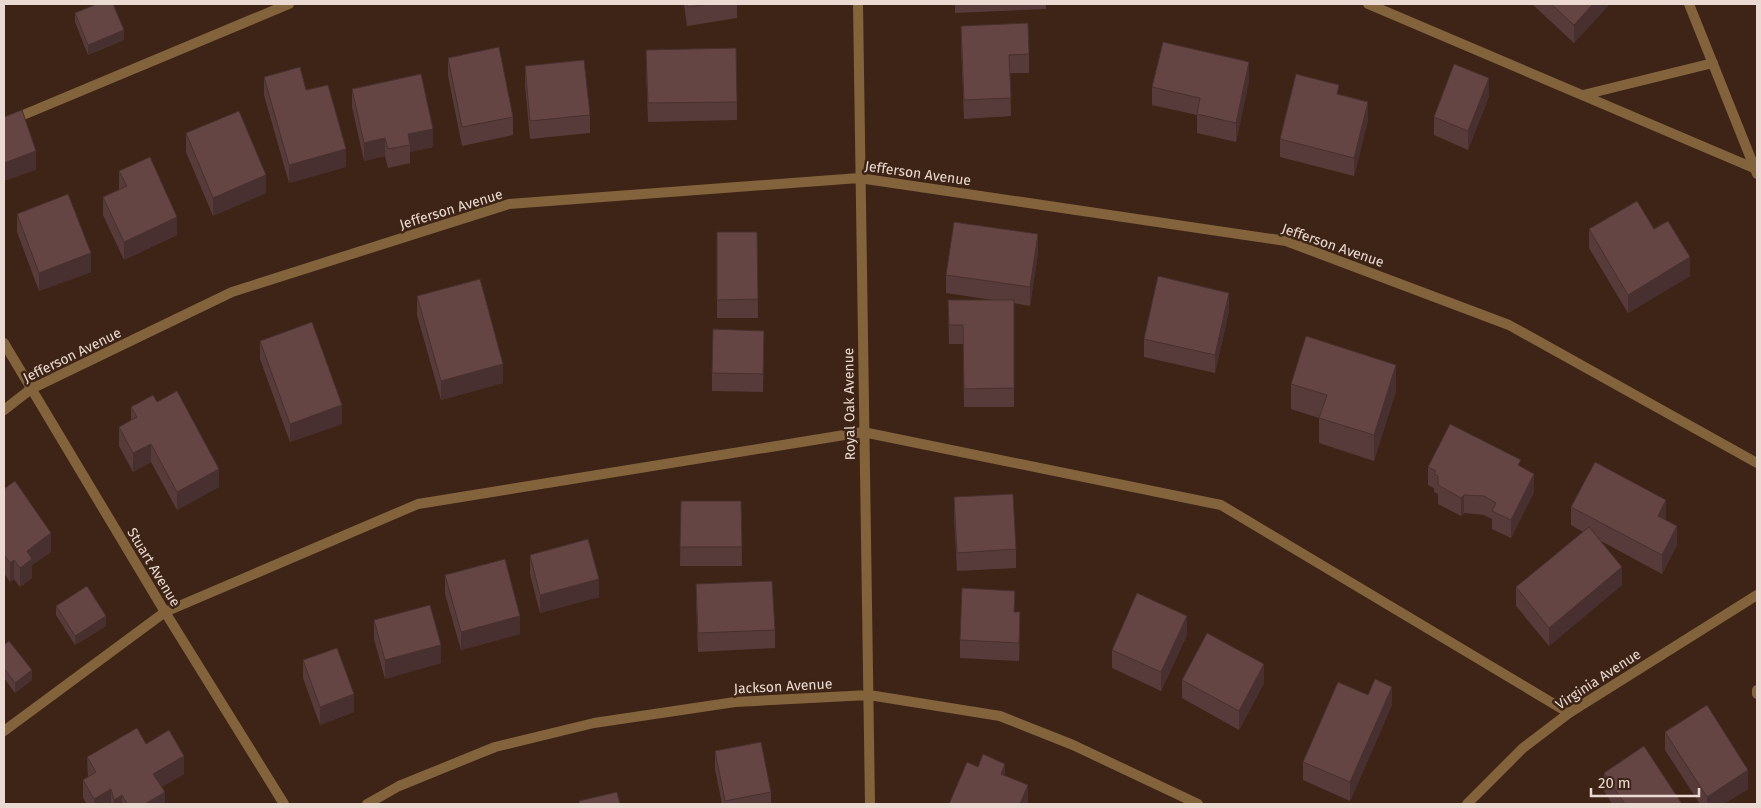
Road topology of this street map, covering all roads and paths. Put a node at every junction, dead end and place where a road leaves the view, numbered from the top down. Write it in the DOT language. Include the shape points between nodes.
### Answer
graph roads {
  1 [pos="289,4"];
  2 [pos="858,4"];
  3 [pos="1368,4"];
  4 [pos="1689,4"];
  5 [pos="1713,63"];
  6 [pos="1583,95"];
  7 [pos="4,123"];
  8 [pos="1757,171"];
  9 [pos="859,178"];
  10 [pos="4,343"];
  11 [pos="31,389"];
  12 [pos="4,410"];
  13 [pos="863,432"];
  14 [pos="1757,463"];
  15 [pos="1757,595"];
  16 [pos="165,612"];
  17 [pos="869,696"];
  18 [pos="1569,713"];
  19 [pos="4,732"];
  20 [pos="284,804"];
  21 [pos="367,804"];
  22 [pos="870,804"];
  23 [pos="1198,804"];
  24 [pos="1467,804"];
  1 -- 7 [label="street"];
  2 -- 9 [label="street, Royal Oak Avenue"];
  3 -- 6 [label="street"];
  4 -- 5 [label="street"];
  5 -- 6 [label="street"];
  5 -- 8 [label="street"];
  6 -- 8 [label="street"];
  9 -- 11 [label="street, Jefferson Avenue" via="509,204 232,292"];
  9 -- 13 [label="street, Royal Oak Avenue"];
  9 -- 14 [label="street, Jefferson Avenue" via="1286,240 1509,325"];
  10 -- 11 [label="street, Stuart Avenue"];
  11 -- 12 [label="street, Jefferson Avenue"];
  11 -- 16 [label="street, Stuart Avenue"];
  13 -- 16 [label="street" via="418,504"];
  13 -- 17 [label="street, Royal Oak Avenue"];
  13 -- 18 [label="street" via="1221,505"];
  15 -- 18 [label="street, Virginia Avenue"];
  16 -- 19 [label="street"];
  16 -- 20 [label="street, Stuart Avenue"];
  17 -- 21 [label="street, Jackson Avenue" via="735,702 594,723 495,747 399,786"];
  17 -- 22 [label="street, Royal Oak Avenue"];
  17 -- 23 [label="street, Jackson Avenue" via="1000,716 1073,745"];
  18 -- 24 [label="street, Virginia Avenue" via="1523,748"];
}
